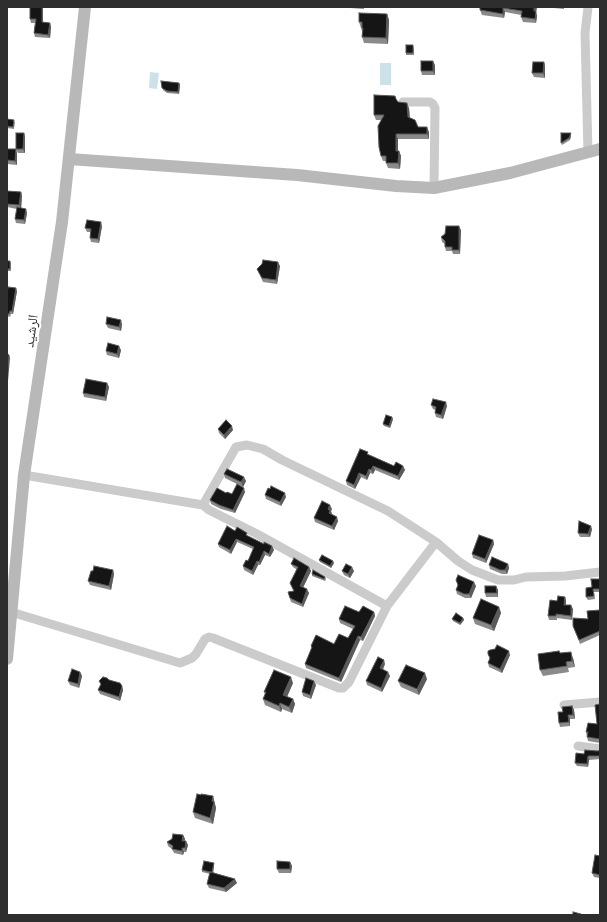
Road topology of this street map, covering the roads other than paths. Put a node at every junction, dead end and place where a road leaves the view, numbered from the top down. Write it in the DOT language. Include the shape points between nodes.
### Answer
graph roads {
  1 [pos="85,7"];
  2 [pos="588,7"];
  3 [pos="403,102"];
  4 [pos="594,151"];
  5 [pos="69,159"];
  6 [pos="434,188"];
  7 [pos="24,475"];
  8 [pos="203,505"];
  9 [pos="436,542"];
  10 [pos="600,572"];
  11 [pos="387,606"];
  12 [pos="11,612"];
  13 [pos="7,659"];
  14 [pos="600,702"];
  15 [pos="564,705"];
  16 [pos="578,746"];
  17 [pos="600,749"];
  1 -- 5 [label="main road, الرشيد"];
  2 -- 4 [label="street" via="585,33"];
  3 -- 6 [label="street" via="430,102 435,108"];
  4 -- 6 [label="main road" via="510,173"];
  5 -- 6 [label="main road" via="297,175"];
  5 -- 7 [label="main road, الرشيد"];
  7 -- 8 [label="street"];
  7 -- 12 [label="main road, الرشيد"];
  8 -- 9 [label="street" via="236,447 246,445 263,449 388,511"];
  8 -- 11 [label="street"];
  9 -- 10 [label="street" via="472,570 498,580"];
  9 -- 11 [label="street"];
  11 -- 12 [label="street" via="343,688 209,637 192,658 180,663"];
  12 -- 13 [label="main road, الرشيد"];
  14 -- 15 [label="street"];
  16 -- 17 [label="street"];
}
